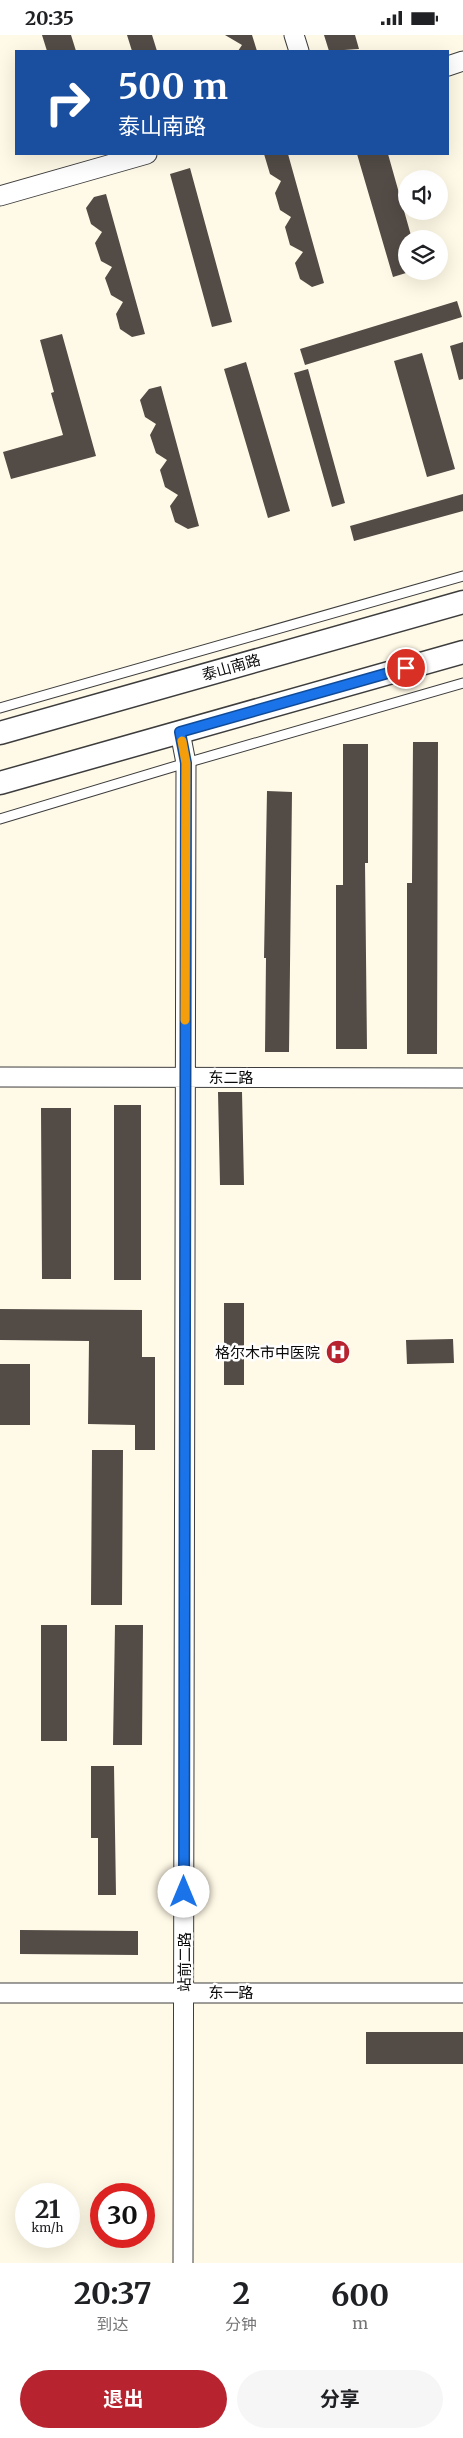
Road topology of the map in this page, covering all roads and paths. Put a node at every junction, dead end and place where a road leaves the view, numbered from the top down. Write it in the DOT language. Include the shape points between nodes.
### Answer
graph roads {
  1 [pos="294,35"];
  2 [pos="299,50"];
  3 [pos="463,61"];
  4 [pos="449,66"];
  5 [pos="143,155"];
  6 [pos="0,197"];
  7 [pos="463,576"];
  8 [pos="463,602"];
  9 [pos="463,652"];
  10 [pos="463,683"];
  11 [pos="0,708"];
  12 [pos="180,732"];
  13 [pos="0,733"];
  14 [pos="186,763"];
  15 [pos="0,783"];
  16 [pos="0,819"];
  17 [pos="0,1077"];
  18 [pos="185,1077"];
  19 [pos="463,1078"];
  20 [pos="184,1992"];
  21 [pos="0,1993"];
  22 [pos="463,1993"];
  23 [pos="183,2263"];
  1 -- 2 [label="street"];
  3 -- 4 [label="street"];
  5 -- 6 [label="street"];
  7 -- 11 [label="lane"];
  8 -- 13 [label="street, 泰山南路"];
  9 -- 12 [label="street"];
  10 -- 14 [label="lane"];
  12 -- 14 [label="street, 站前二路"];
  12 -- 15 [label="street"];
  14 -- 16 [label="lane"];
  14 -- 18 [label="street, 站前二路"];
  17 -- 18 [label="street, 东二路"];
  18 -- 19 [label="street, 东二路"];
  18 -- 20 [label="street, 站前二路"];
  20 -- 21 [label="street, 东一路"];
  20 -- 22 [label="street, 东一路"];
  20 -- 23 [label="street, 站前二路"];
}
